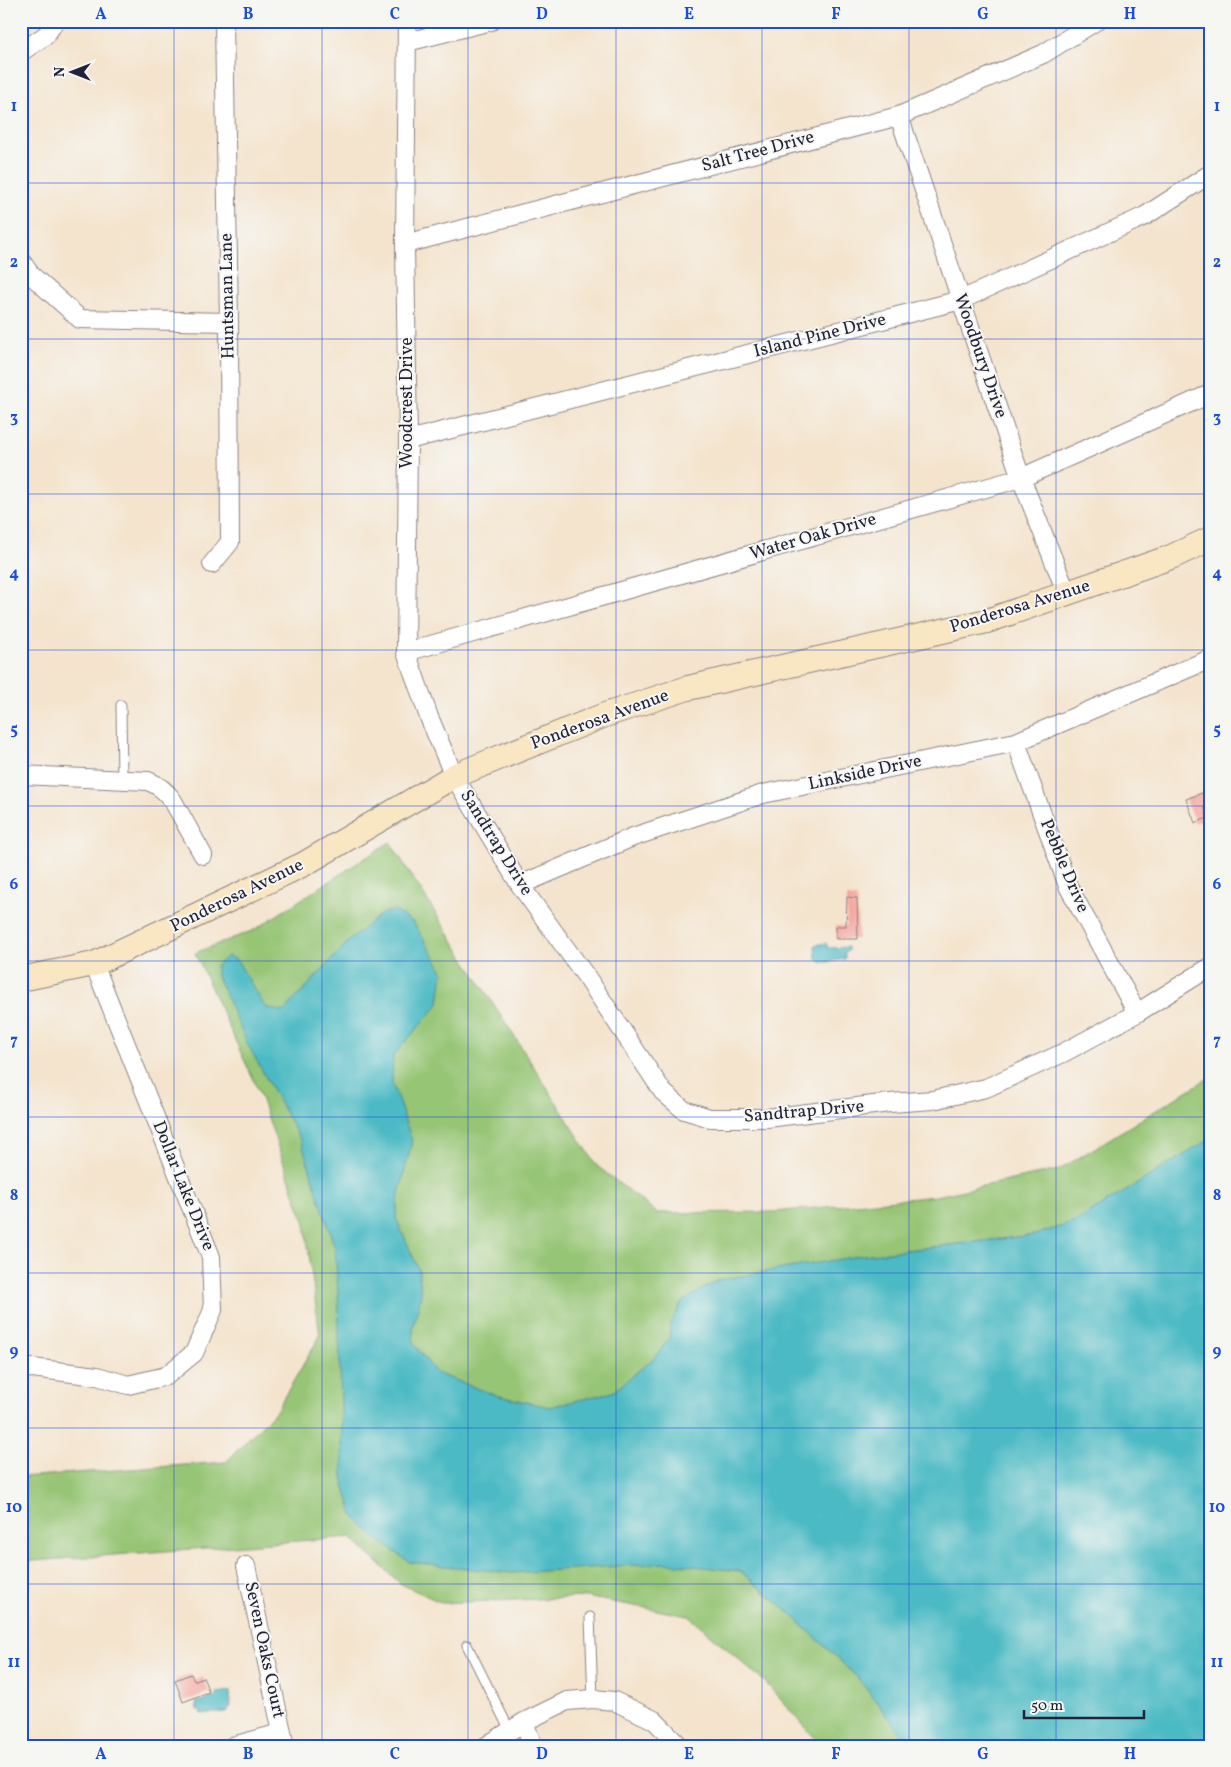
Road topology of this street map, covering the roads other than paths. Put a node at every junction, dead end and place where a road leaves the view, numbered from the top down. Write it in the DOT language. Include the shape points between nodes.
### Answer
graph roads {
  1 [pos="55,21"];
  2 [pos="224,21"];
  3 [pos="407,21"];
  4 [pos="491,21"];
  5 [pos="1096,21"];
  6 [pos="407,42"];
  7 [pos="21,52"];
  8 [pos="899,116"];
  9 [pos="1210,174"];
  10 [pos="405,244"];
  11 [pos="21,261"];
  12 [pos="960,300"];
  13 [pos="229,322"];
  14 [pos="1210,394"];
  15 [pos="408,440"];
  16 [pos="1021,478"];
  17 [pos="1210,539"];
  18 [pos="212,564"];
  19 [pos="1067,594"];
  20 [pos="406,652"];
  21 [pos="1210,659"];
  22 [pos="121,705"];
  23 [pos="1016,742"];
  24 [pos="21,775"];
  25 [pos="454,776"];
  26 [pos="122,780"];
  27 [pos="203,855"];
  28 [pos="520,884"];
  29 [pos="94,964"];
  30 [pos="1210,967"];
  31 [pos="21,979"];
  32 [pos="1137,1013"];
  33 [pos="21,1369"];
  34 [pos="246,1566"];
  35 [pos="590,1617"];
  36 [pos="468,1645"];
  37 [pos="594,1699"];
  38 [pos="517,1727"];
  39 [pos="283,1740"];
  40 [pos="233,1746"];
  41 [pos="486,1746"];
  42 [pos="533,1746"];
  43 [pos="680,1746"];
  1 -- 7 [label="street" via="46,35"];
  2 -- 13 [label="street, Huntsman Lane"];
  3 -- 6 [label="street, Woodcrest Drive"];
  4 -- 6 [label="street"];
  5 -- 8 [label="street, Salt Tree Drive" via="1043,54"];
  6 -- 10 [label="street, Woodcrest Drive"];
  8 -- 10 [label="street, Salt Tree Drive"];
  8 -- 12 [label="street, Woodbury Drive"];
  9 -- 12 [label="street, Island Pine Drive" via="1145,216"];
  10 -- 15 [label="street, Woodcrest Drive"];
  11 -- 13 [label="street" via="30,275 80,318"];
  12 -- 15 [label="street, Island Pine Drive"];
  12 -- 16 [label="street, Woodbury Drive"];
  13 -- 18 [label="street, Huntsman Lane" via="230,542"];
  14 -- 16 [label="street, Water Oak Drive"];
  15 -- 20 [label="street, Woodcrest Drive"];
  16 -- 19 [label="street, Woodbury Drive"];
  16 -- 20 [label="street, Water Oak Drive"];
  17 -- 19 [label="street, Ponderosa Avenue" via="1171,557"];
  19 -- 25 [label="street, Ponderosa Avenue" via="987,621 688,688 605,715"];
  20 -- 25 [label="street, Woodcrest Drive"];
  21 -- 23 [label="street, Linkside Drive"];
  22 -- 26 [label="lane"];
  23 -- 28 [label="street, Linkside Drive" via="763,794 633,837"];
  23 -- 32 [label="street, Pebble Drive" via="1068,886"];
  24 -- 26 [label="street"];
  25 -- 28 [label="street, Sandtrap Drive"];
  25 -- 29 [label="street, Ponderosa Avenue" via="304,864"];
  26 -- 27 [label="street" via="148,781 168,793"];
  28 -- 32 [label="street, Sandtrap Drive" via="663,1092 684,1110 710,1118 767,1118 933,1100 986,1088 1063,1053"];
  29 -- 31 [label="street, Ponderosa Avenue"];
  29 -- 33 [label="street, Dollar Lake Drive" via="211,1257 213,1310 194,1353 166,1376 128,1384 97,1376"];
  30 -- 32 [label="street, Sandtrap Drive"];
  34 -- 39 [label="street, Seven Oaks Court"];
  35 -- 37 [label="lane"];
  36 -- 38 [label="lane"];
  37 -- 38 [label="street" via="566,1701"];
  37 -- 43 [label="street" via="614,1701 654,1720"];
  38 -- 41 [label="street"];
  38 -- 42 [label="street"];
  39 -- 40 [label="street, Seven Oaks Court"];
}
